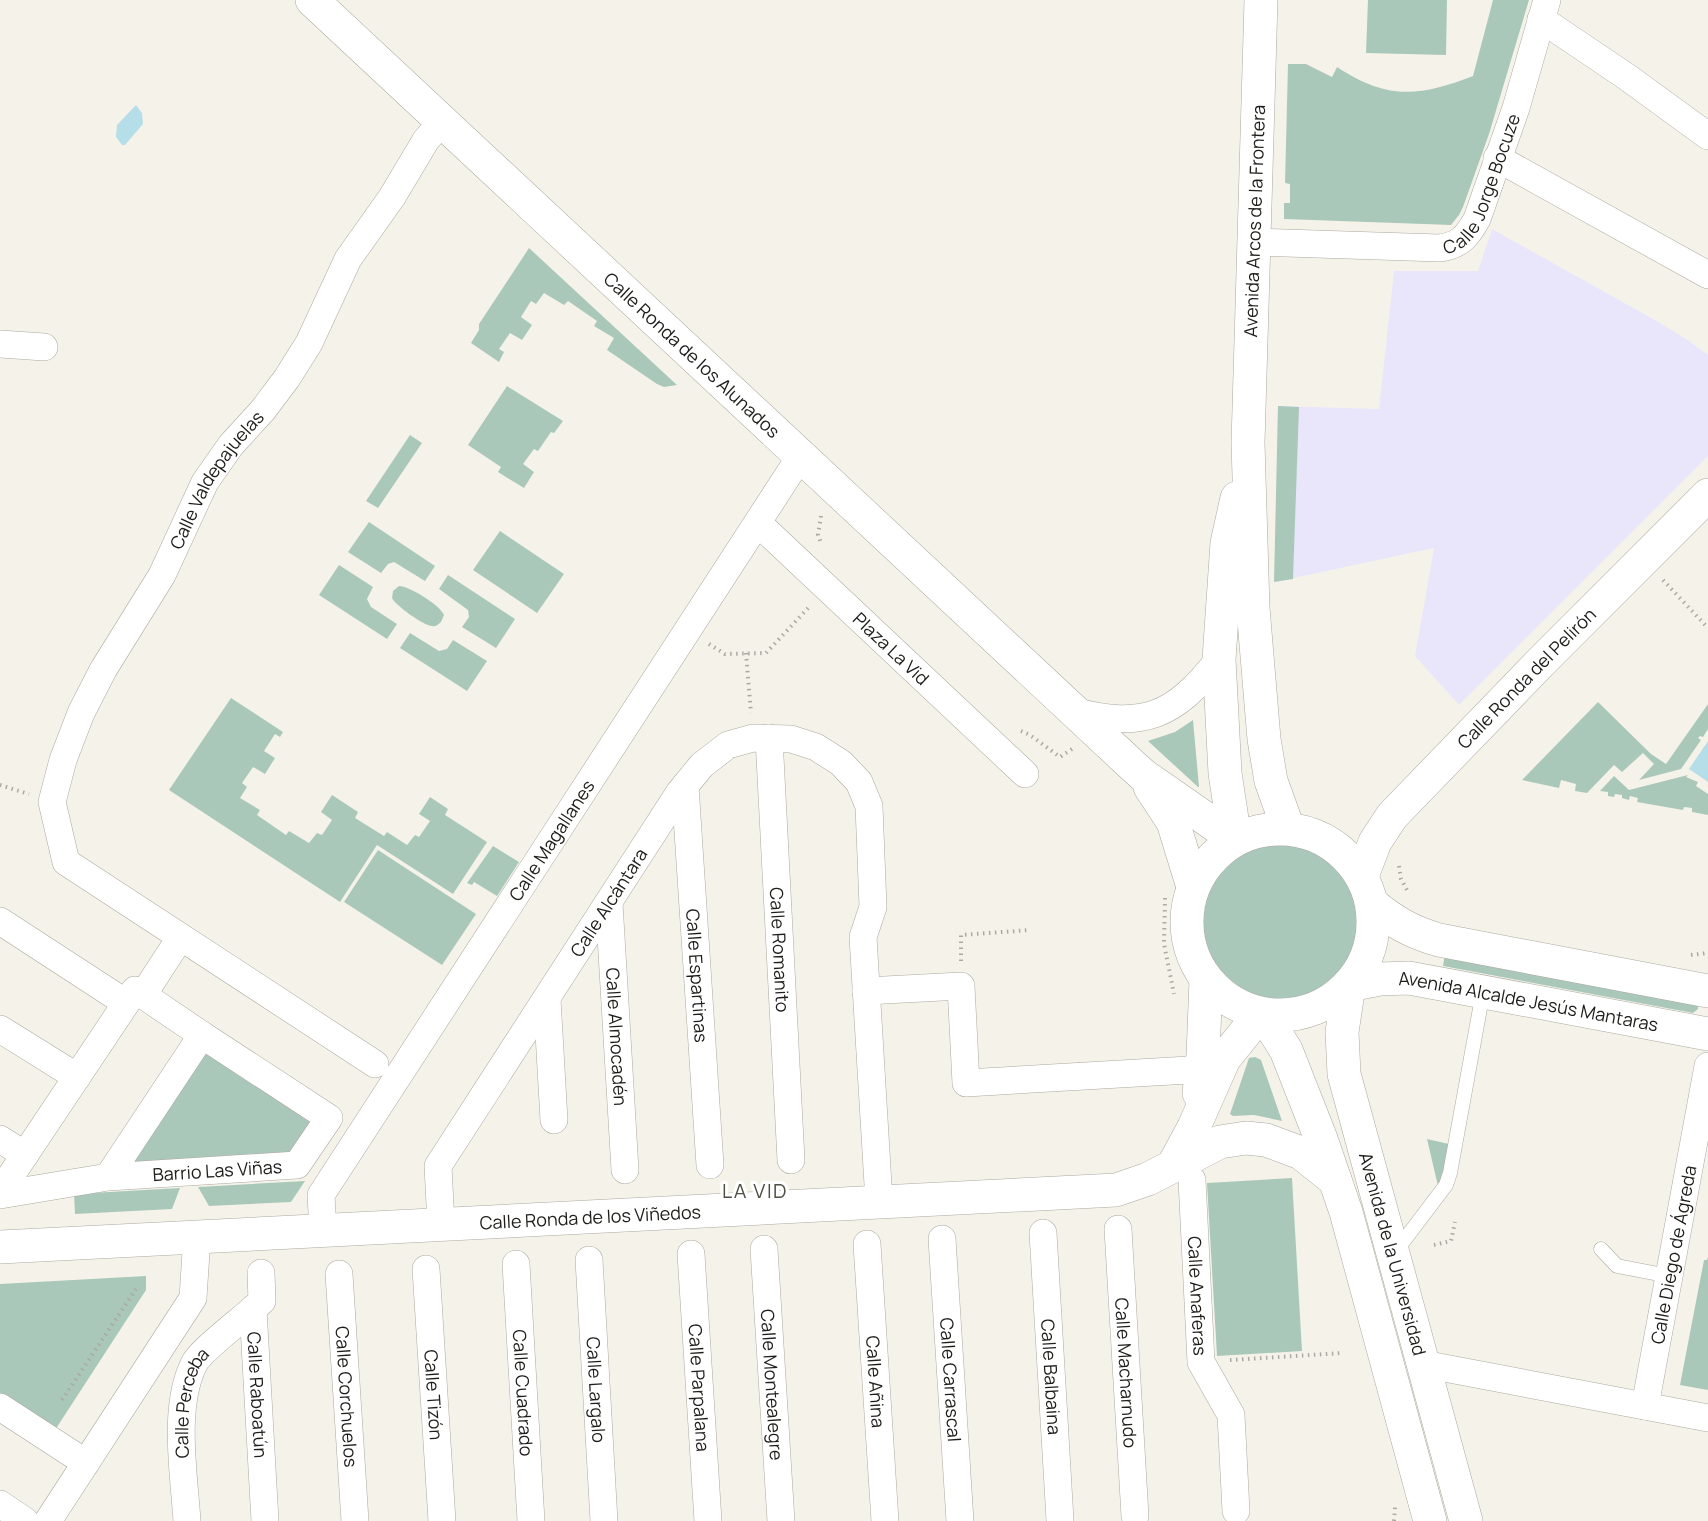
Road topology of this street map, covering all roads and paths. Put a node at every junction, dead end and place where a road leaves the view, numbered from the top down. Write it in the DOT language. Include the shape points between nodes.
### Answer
graph roads {
  1 [pos="312,0"];
  2 [pos="1261,0"];
  3 [pos="1544,9"];
  4 [pos="442,122"];
  5 [pos="1708,135"];
  6 [pos="1497,158"];
  7 [pos="1254,242"];
  8 [pos="1708,275"];
  9 [pos="0,344"];
  10 [pos="44,347"];
  11 [pos="1248,443"];
  12 [pos="800,457"];
  13 [pos="1708,495"];
  14 [pos="821,514"];
  15 [pos="758,523"];
  16 [pos="828,550"];
  17 [pos="1670,572"];
  18 [pos="1663,579"];
  19 [pos="828,587"];
  20 [pos="1655,587"];
  21 [pos="1708,628"];
  22 [pos="687,630"];
  23 [pos="746,654"];
  24 [pos="1218,659"];
  25 [pos="1073,711"];
  26 [pos="1017,729"];
  27 [pos="761,738"];
  28 [pos="1081,748"];
  29 [pos="1025,774"];
  30 [pos="1143,775"];
  31 [pos="685,786"];
  32 [pos="1288,828"];
  33 [pos="1235,839"];
  34 [pos="1400,860"];
  35 [pos="1367,890"];
  36 [pos="1179,891"];
  37 [pos="1412,896"];
  38 [pos="609,903"];
  39 [pos="0,921"];
  40 [pos="1030,930"];
  41 [pos="180,938"];
  42 [pos="1680,953"];
  43 [pos="1708,953"];
  44 [pos="1206,980"];
  45 [pos="1349,985"];
  46 [pos="961,986"];
  47 [pos="866,991"];
  48 [pos="1708,991"];
  49 [pos="1483,992"];
  50 [pos="1175,997"];
  51 [pos="135,999"];
  52 [pos="547,999"];
  53 [pos="1260,1014"];
  54 [pos="0,1029"];
  55 [pos="1708,1034"];
  56 [pos="202,1035"];
  57 [pos="375,1064"];
  58 [pos="1708,1066"];
  59 [pos="1189,1070"];
  60 [pos="77,1077"];
  61 [pos="554,1120"];
  62 [pos="1194,1127"];
  63 [pos="0,1139"];
  64 [pos="25,1155"];
  65 [pos="791,1160"];
  66 [pos="710,1165"];
  67 [pos="625,1170"];
  68 [pos="1183,1172"];
  69 [pos="108,1178"];
  70 [pos="1335,1180"];
  71 [pos="0,1193"];
  72 [pos="879,1202"];
  73 [pos="1455,1221"];
  74 [pos="441,1224"];
  75 [pos="1118,1229"];
  76 [pos="323,1230"];
  77 [pos="1043,1233"];
  78 [pos="197,1237"];
  79 [pos="942,1239"];
  80 [pos="867,1244"];
  81 [pos="1434,1245"];
  82 [pos="0,1247"];
  83 [pos="764,1249"];
  84 [pos="1601,1250"];
  85 [pos="691,1254"];
  86 [pos="1393,1255"];
  87 [pos="589,1260"];
  88 [pos="516,1264"];
  89 [pos="426,1269"];
  90 [pos="261,1273"];
  91 [pos="339,1274"];
  92 [pos="1669,1276"];
  93 [pos="136,1289"];
  94 [pos="253,1309"];
  95 [pos="1343,1353"];
  96 [pos="1201,1362"];
  97 [pos="1423,1364"];
  98 [pos="62,1400"];
  99 [pos="1645,1406"];
  100 [pos="0,1407"];
  101 [pos="1708,1418"];
  102 [pos="86,1463"];
  103 [pos="0,1504"];
  104 [pos="1236,1511"];
  105 [pos="1393,1515"];
  106 [pos="1136,1516"];
  107 [pos="1060,1520"];
  108 [pos="25,1521"];
  109 [pos="48,1521"];
  110 [pos="187,1521"];
  111 [pos="266,1521"];
  112 [pos="355,1521"];
  113 [pos="442,1521"];
  114 [pos="531,1521"];
  115 [pos="604,1521"];
  116 [pos="708,1521"];
  117 [pos="781,1521"];
  118 [pos="885,1521"];
  119 [pos="960,1521"];
  120 [pos="1394,1521"];
  121 [pos="1431,1521"];
  122 [pos="1466,1521"];
  1 -- 4 [label="main road, Calle Ronda de los Alunados"];
  2 -- 7 [label="main road, Avenida Arcos de la Frontera"];
  3 -- 5 [label="street" via="1627,77"];
  3 -- 6 [label="street, Calle Jorge Bocuze" via="1516,108"];
  4 -- 12 [label="main road, Calle Ronda de los Alunados"];
  4 -- 41 [label="street, Calle Valdepajuelas" via="426,140 348,259 309,343 287,378 205,482 162,575 81,713 63,760 52,802 66,862"];
  6 -- 7 [label="street, Calle Jorge Bocuze" via="1477,219 1460,243 1450,247"];
  6 -- 8 [label="street"];
  7 -- 11 [label="main road, Avenida Arcos de la Frontera"];
  9 -- 10 [label="street"];
  11 -- 24 [label="main road, Avenida Arcos de la Frontera" via="1227,543"];
  11 -- 32 [label="main road, Avenida Arcos de la Frontera" via="1253,608 1264,739 1271,781"];
  12 -- 15 [label="street, Calle Magallanes"];
  12 -- 25 [label="main road, Calle Ronda de los Alunados"];
  13 -- 35 [label="main road, Calle Ronda del Pelirón" via="1392,816 1375,842"];
  14 -- 16 [label="path" via="819,542"];
  15 -- 19 [label="street, Plaza La Vid"];
  15 -- 22 [label="street, Calle Magallanes"];
  17 -- 18 [label="path"];
  18 -- 20 [label="path"];
  18 -- 21 [label="path"];
  19 -- 23 [label="path" via="766,653"];
  19 -- 29 [label="street, Plaza La Vid"];
  22 -- 23 [label="path" via="725,654"];
  22 -- 76 [label="street, Calle Magallanes" via="321,1195"];
  23 -- 27 [label="path"];
  24 -- 25 [label="street" via="1191,692 1155,715 1115,719"];
  24 -- 33 [label="main road, Avenida Arcos de la Frontera"];
  25 -- 30 [label="main road, Calle Ronda de los Alunados"];
  26 -- 28 [label="path" via="1060,757"];
  27 -- 31 [label="street, Calle Alcántara" via="728,745 702,765"];
  27 -- 47 [label="street, Calle Alcántara" via="791,739 816,747 841,763 859,782 869,806 873,907 863,937"];
  27 -- 65 [label="street, Calle Romanito"];
  30 -- 33 [label="main road, Calle Ronda de los Alunados"];
  30 -- 36 [label="main road, Calle Ronda de los Alunados" via="1173,822"];
  31 -- 38 [label="street, Calle Alcántara"];
  31 -- 66 [label="street, Calle Espartinas"];
  32 -- 33 [label="main road" via="1263,829"];
  32 -- 35 [label="main road" via="1320,837 1344,853"];
  33 -- 36 [label="main road"];
  34 -- 37 [label="path" via="1401,879"];
  35 -- 45 [label="main road" via="1373,933 1367,955"];
  35 -- 48 [label="main road" via="1394,922 1439,940"];
  36 -- 44 [label="main road" via="1190,951"];
  36 -- 50 [label="path" via="1164,944"];
  38 -- 52 [label="street, Calle Alcántara"];
  38 -- 67 [label="street, Calle Almocadén"];
  39 -- 51 [label="street, Barrio Las Viñas"];
  40 -- 46 [label="path" via="961,935"];
  41 -- 51 [label="street, Barrio Las Viñas"];
  41 -- 57 [label="street"];
  42 -- 43 [label="path"];
  44 -- 53 [label="main road" via="1230,1001"];
  44 -- 62 [label="main road" via="1203,1055"];
  45 -- 49 [label="main road, Avenida Alcalde Jesús Mantaras" via="1409,978"];
  45 -- 53 [label="main road" via="1323,1005 1292,1015"];
  45 -- 86 [label="main road, Avenida de la Universidad" via="1342,1032 1344,1074"];
  46 -- 47 [label="street"];
  46 -- 59 [label="street" via="966,1083"];
  47 -- 72 [label="street"];
  49 -- 55 [label="main road, Avenida Alcalde Jesús Mantaras"];
  49 -- 86 [label="lane" via="1446,1185"];
  51 -- 56 [label="street, Barrio Las Viñas"];
  51 -- 60 [label="street, Barrio Las Viñas"];
  52 -- 61 [label="street"];
  52 -- 74 [label="street, Calle Alcántara" via="438,1166"];
  53 -- 62 [label="main road" via="1224,1059"];
  53 -- 70 [label="main road, Avenida de la Universidad" via="1286,1050"];
  54 -- 60 [label="street"];
  56 -- 69 [label="street"];
  56 -- 69 [label="street, Barrio Las Viñas" via="329,1118 297,1165"];
  58 -- 92 [label="street, Calle Diego de Ágreda"];
  60 -- 64 [label="street, Barrio Las Viñas"];
  62 -- 68 [label="main road"];
  63 -- 64 [label="street"];
  64 -- 71 [label="street, Barrio Las Viñas"];
  68 -- 70 [label="main road, Calle Ronda de los Viñedos" via="1220,1142 1256,1138 1301,1153"];
  68 -- 72 [label="main road, Calle Ronda de los Viñedos" via="1116,1190"];
  68 -- 96 [label="street, Calle Anaferas"];
  69 -- 71 [label="street, Barrio Las Viñas"];
  70 -- 121 [label="main road, Avenida de la Universidad"];
  72 -- 74 [label="main road, Calle Ronda de los Viñedos"];
  73 -- 81 [label="path" via="1451,1241"];
  74 -- 76 [label="main road, Calle Ronda de los Viñedos"];
  75 -- 106 [label="street, Calle Macharnudo"];
  76 -- 78 [label="main road, Calle Ronda de los Viñedos"];
  77 -- 107 [label="street, Calle Balbaina"];
  78 -- 82 [label="main road, Calle Ronda de los Viñedos"];
  78 -- 102 [label="street" via="193,1298"];
  79 -- 119 [label="street, Calle Carrascal"];
  80 -- 118 [label="street, Calle Añina"];
  83 -- 117 [label="street, Calle Montealegre"];
  84 -- 92 [label="lane" via="1617,1266"];
  85 -- 116 [label="street, Calle Parpalana"];
  86 -- 97 [label="main road, Avenida de la Universidad"];
  87 -- 115 [label="street, Calle Largalo"];
  88 -- 114 [label="street, Calle Cuadrado"];
  89 -- 113 [label="street, Calle Tizón"];
  90 -- 94 [label="street, Calle Raboatún" via="262,1301"];
  91 -- 112 [label="street, Calle Corchuelos"];
  92 -- 99 [label="street, Calle Diego de Ágreda"];
  93 -- 98 [label="path"];
  94 -- 110 [label="street, Calle Perceba" via="196,1360 186,1386 181,1426"];
  94 -- 111 [label="street, Calle Raboatún"];
  95 -- 96 [label="path"];
  96 -- 104 [label="street, Calle Anaferas" via="1231,1415"];
  97 -- 99 [label="street"];
  97 -- 122 [label="main road, Avenida de la Universidad"];
  99 -- 101 [label="street"];
  100 -- 102 [label="street"];
  102 -- 109 [label="street"];
  103 -- 108 [label="street"];
  105 -- 120 [label="path"];
}
